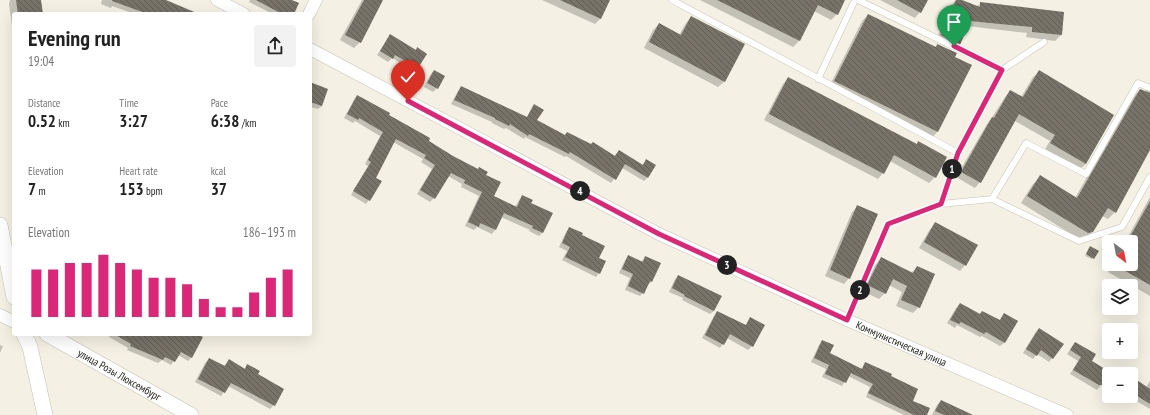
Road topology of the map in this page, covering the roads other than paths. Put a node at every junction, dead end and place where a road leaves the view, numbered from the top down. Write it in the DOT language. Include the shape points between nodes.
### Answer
graph roads {
  1 [pos="217,0"];
  2 [pos="316,0"];
  3 [pos="672,0"];
  4 [pos="857,0"];
  5 [pos="240,12"];
  6 [pos="310,12"];
  7 [pos="1044,42"];
  8 [pos="312,50"];
  9 [pos="1002,70"];
  10 [pos="818,79"];
  11 [pos="1150,88"];
  12 [pos="958,153"];
  13 [pos="1150,177"];
  14 [pos="992,198"];
  15 [pos="941,204"];
  16 [pos="0,225"];
  17 [pos="12,287"];
  18 [pos="0,315"];
  19 [pos="847,320"];
  20 [pos="12,321"];
  21 [pos="25,336"];
  22 [pos="50,336"];
  23 [pos="45,415"];
  24 [pos="192,415"];
  25 [pos="1068,415"];
  1 -- 5 [label="street"];
  2 -- 6 [label="street"];
  3 -- 10 [label="lane"];
  4 -- 9 [label="lane"];
  4 -- 10 [label="lane"];
  7 -- 9 [label="lane"];
  8 -- 19 [label="street, Коммунистическая улица" via="659,234"];
  9 -- 12 [label="lane"];
  10 -- 12 [label="lane"];
  11 -- 14 [label="lane" via="1138,83 1086,174 1026,143"];
  12 -- 15 [label="lane"];
  13 -- 14 [label="lane" via="1122,227 1079,242"];
  14 -- 15 [label="lane"];
  15 -- 19 [label="lane" via="888,224"];
  16 -- 17 [label="street"];
  18 -- 20 [label="street"];
  19 -- 25 [label="street, Коммунистическая улица"];
  21 -- 23 [label="street" via="30,347"];
  22 -- 24 [label="street, улица Розы Люксембург"];
}
